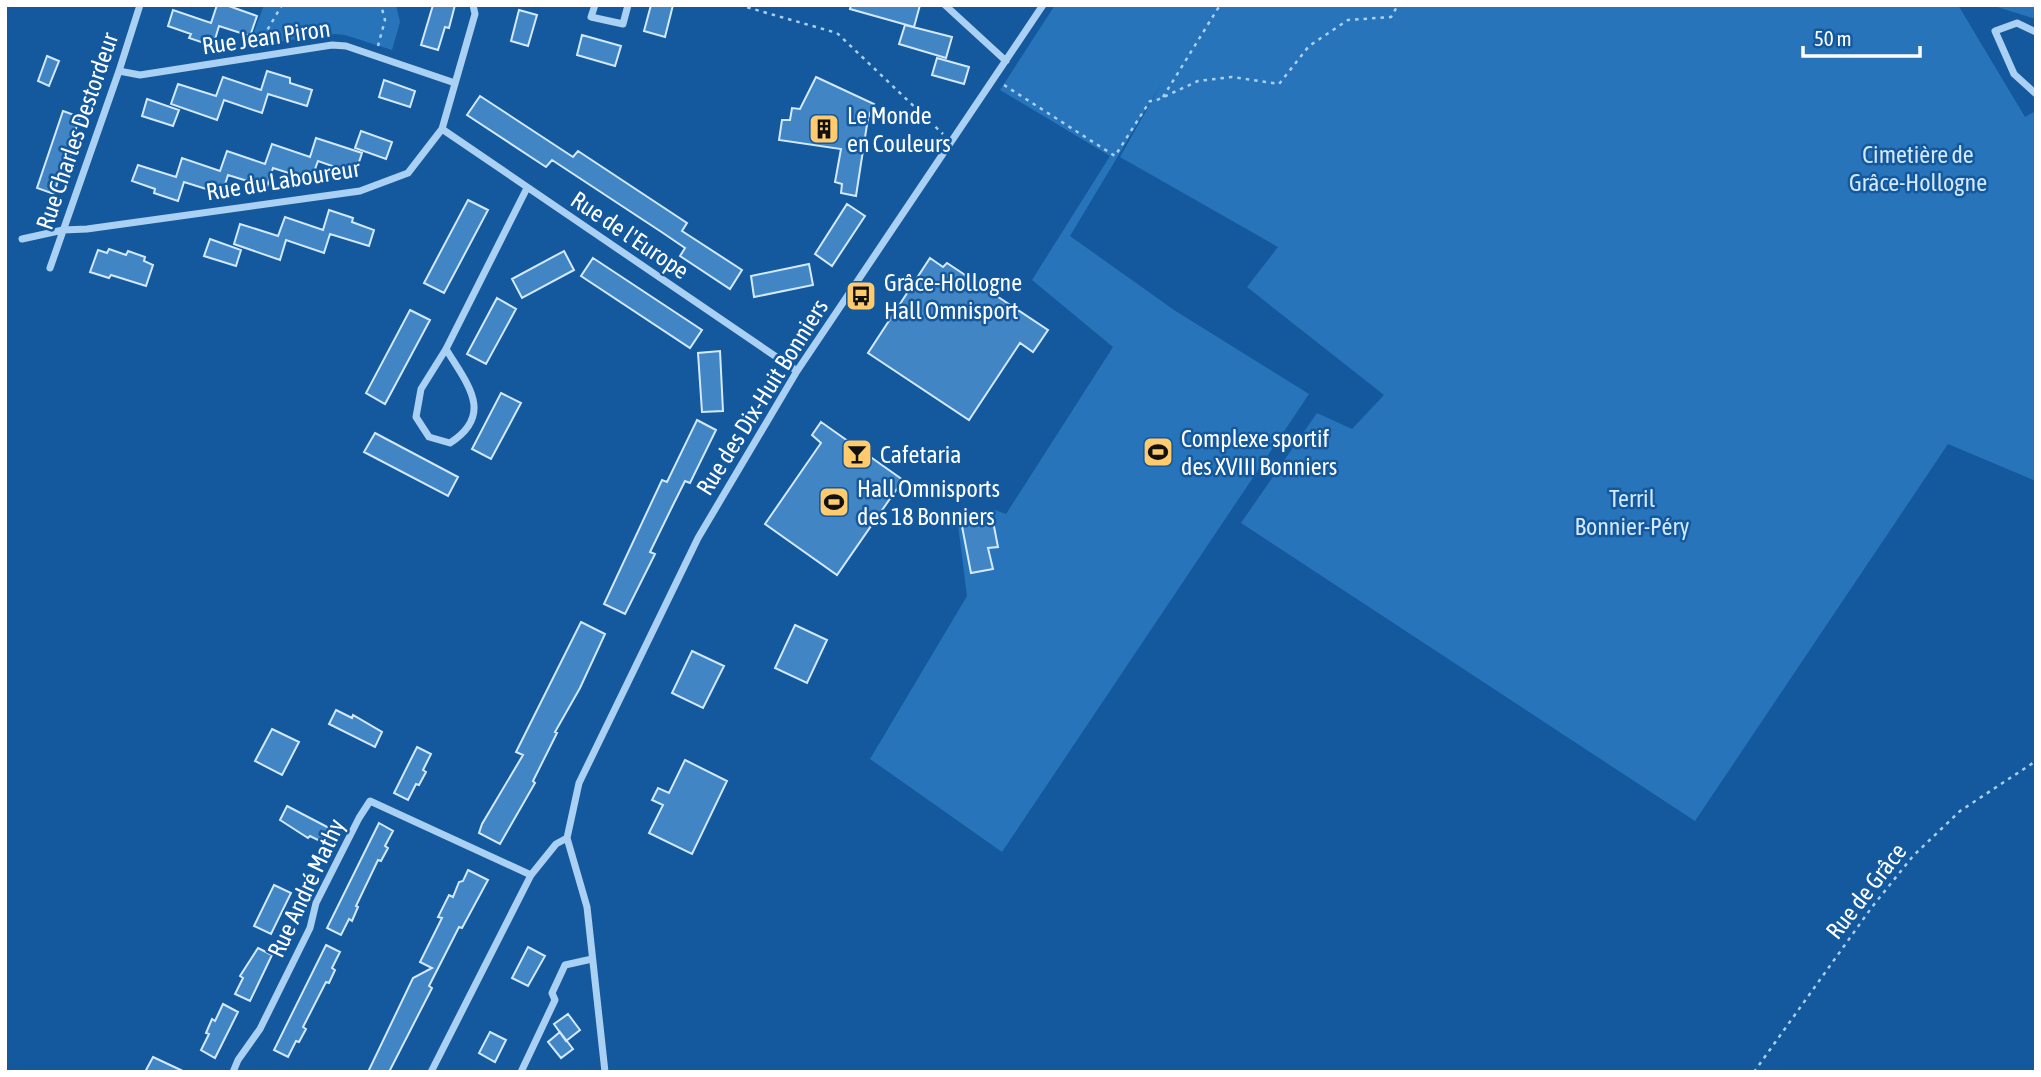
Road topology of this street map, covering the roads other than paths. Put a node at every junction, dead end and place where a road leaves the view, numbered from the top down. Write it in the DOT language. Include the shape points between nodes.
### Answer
graph roads {
  1 [pos="140,5"];
  2 [pos="473,5"];
  3 [pos="595,5"];
  4 [pos="628,5"];
  5 [pos="945,5"];
  6 [pos="1043,5"];
  7 [pos="2036,32"];
  8 [pos="1006,61"];
  9 [pos="120,71"];
  10 [pos="455,83"];
  11 [pos="2036,93"];
  12 [pos="442,129"];
  13 [pos="527,188"];
  14 [pos="64,230"];
  15 [pos="22,239"];
  16 [pos="50,268"];
  17 [pos="446,349"];
  18 [pos="797,370"];
  19 [pos="567,838"];
  20 [pos="531,875"];
  21 [pos="592,959"];
  22 [pos="233,1072"];
  23 [pos="431,1072"];
  24 [pos="521,1072"];
  25 [pos="605,1072"];
  1 -- 9 [label="street, Rue Charles Destordeur"];
  2 -- 10 [label="street, Rue du Laboureur" via="475,14"];
  3 -- 4 [label="street" via="592,17 623,24"];
  5 -- 8 [label="street"];
  6 -- 8 [label="street, Rue des Dix-Huit Bonniers"];
  7 -- 11 [label="street" via="2017,23 1995,31 2014,74"];
  8 -- 18 [label="street, Rue des Dix-Huit Bonniers"];
  9 -- 10 [label="street, Rue Jean Piron" via="140,75 332,45"];
  9 -- 14 [label="street, Rue Charles Destordeur"];
  10 -- 12 [label="street, Rue du Laboureur"];
  12 -- 13 [label="street, Rue de l'Europe"];
  12 -- 14 [label="street, Rue du Laboureur" via="408,173 360,191"];
  13 -- 17 [label="street"];
  13 -- 18 [label="street, Rue de l'Europe"];
  14 -- 15 [label="street, Rue du Laboureur"];
  14 -- 16 [label="street, Rue Charles Destordeur"];
  17 -- 17 [label="street" via="472,394 474,413 465,433 450,443 429,438 416,417 421,389"];
  18 -- 19 [label="street, Rue des Dix-Huit Bonniers" via="698,538 579,783"];
  19 -- 20 [label="street" via="556,844"];
  19 -- 21 [label="street, Rue des Dix-Huit Bonniers" via="587,907"];
  20 -- 22 [label="street, Rue André Mathy" via="370,801 316,903 310,928 260,1029"];
  20 -- 23 [label="street"];
  21 -- 24 [label="street" via="565,965 552,993 555,1000"];
  21 -- 25 [label="street, Rue des Dix-Huit Bonniers"];
}
